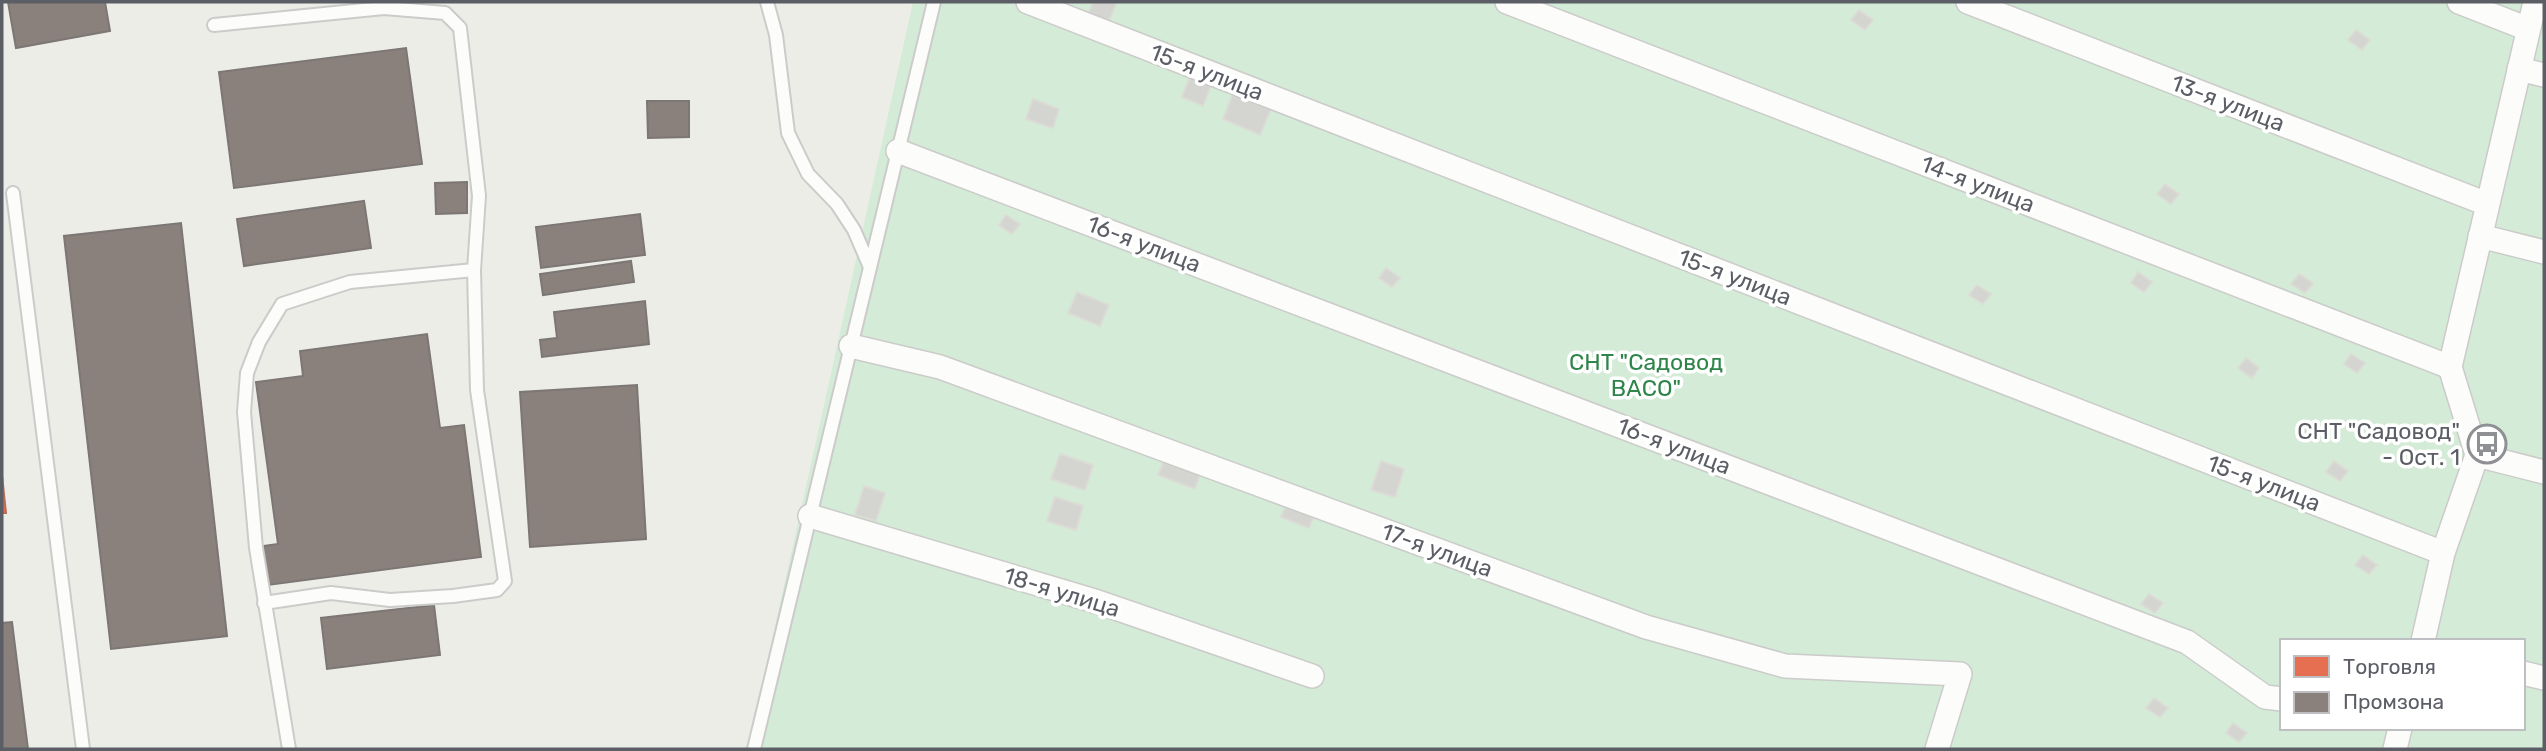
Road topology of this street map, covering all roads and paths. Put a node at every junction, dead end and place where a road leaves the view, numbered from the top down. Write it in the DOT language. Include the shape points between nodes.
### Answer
graph roads {
  1 [pos="767,2"];
  2 [pos="934,2"];
  3 [pos="1027,2"];
  4 [pos="1507,2"];
  5 [pos="1968,2"];
  6 [pos="2459,2"];
  7 [pos="2535,2"];
  8 [pos="214,25"];
  9 [pos="2528,29"];
  10 [pos="2519,69"];
  11 [pos="2544,75"];
  12 [pos="898,151"];
  13 [pos="13,193"];
  14 [pos="2487,204"];
  15 [pos="2480,236"];
  16 [pos="2544,252"];
  17 [pos="870,267"];
  18 [pos="474,270"];
  19 [pos="851,346"];
  20 [pos="2450,367"];
  21 [pos="2477,455"];
  22 [pos="2544,472"];
  23 [pos="810,516"];
  24 [pos="2443,553"];
  25 [pos="264,603"];
  26 [pos="2423,639"];
  27 [pos="2525,673"];
  28 [pos="1312,676"];
  29 [pos="2544,678"];
  30 [pos="2280,699"];
  31 [pos="2400,730"];
  32 [pos="83,749"];
  33 [pos="289,749"];
  34 [pos="754,749"];
  35 [pos="1937,749"];
  36 [pos="2395,749"];
  1 -- 17 [label="lane" via="776,36 788,133 808,174 854,230"];
  2 -- 12 [label="lane"];
  3 -- 24 [label="street, 15-я улица"];
  4 -- 20 [label="street, 14-я улица"];
  5 -- 14 [label="street, 13-я улица"];
  6 -- 9 [label="street"];
  7 -- 9 [label="street"];
  8 -- 18 [label="lane" via="384,8 445,13 460,28 468,87 479,196"];
  9 -- 10 [label="street"];
  10 -- 11 [label="street"];
  10 -- 14 [label="street"];
  12 -- 17 [label="lane"];
  12 -- 30 [label="street, 16-я улица" via="2187,642 2265,696"];
  13 -- 32 [label="lane"];
  14 -- 15 [label="street"];
  15 -- 16 [label="street"];
  15 -- 20 [label="street"];
  17 -- 19 [label="lane"];
  18 -- 25 [label="lane" via="350,282 282,304 247,373 244,412"];
  18 -- 25 [label="lane" via="477,390 505,581 497,590 453,596 390,600 331,593"];
  19 -- 23 [label="lane"];
  19 -- 35 [label="street, 17-я улица" via="940,367 1646,627 1784,666 1960,674"];
  20 -- 21 [label="street"];
  21 -- 22 [label="street"];
  21 -- 24 [label="street"];
  23 -- 28 [label="street, 18-я улица" via="1098,602"];
  23 -- 34 [label="lane"];
  24 -- 26 [label="street"];
  25 -- 33 [label="lane"];
  27 -- 29 [label="street"];
  31 -- 36 [label="street"];
}
